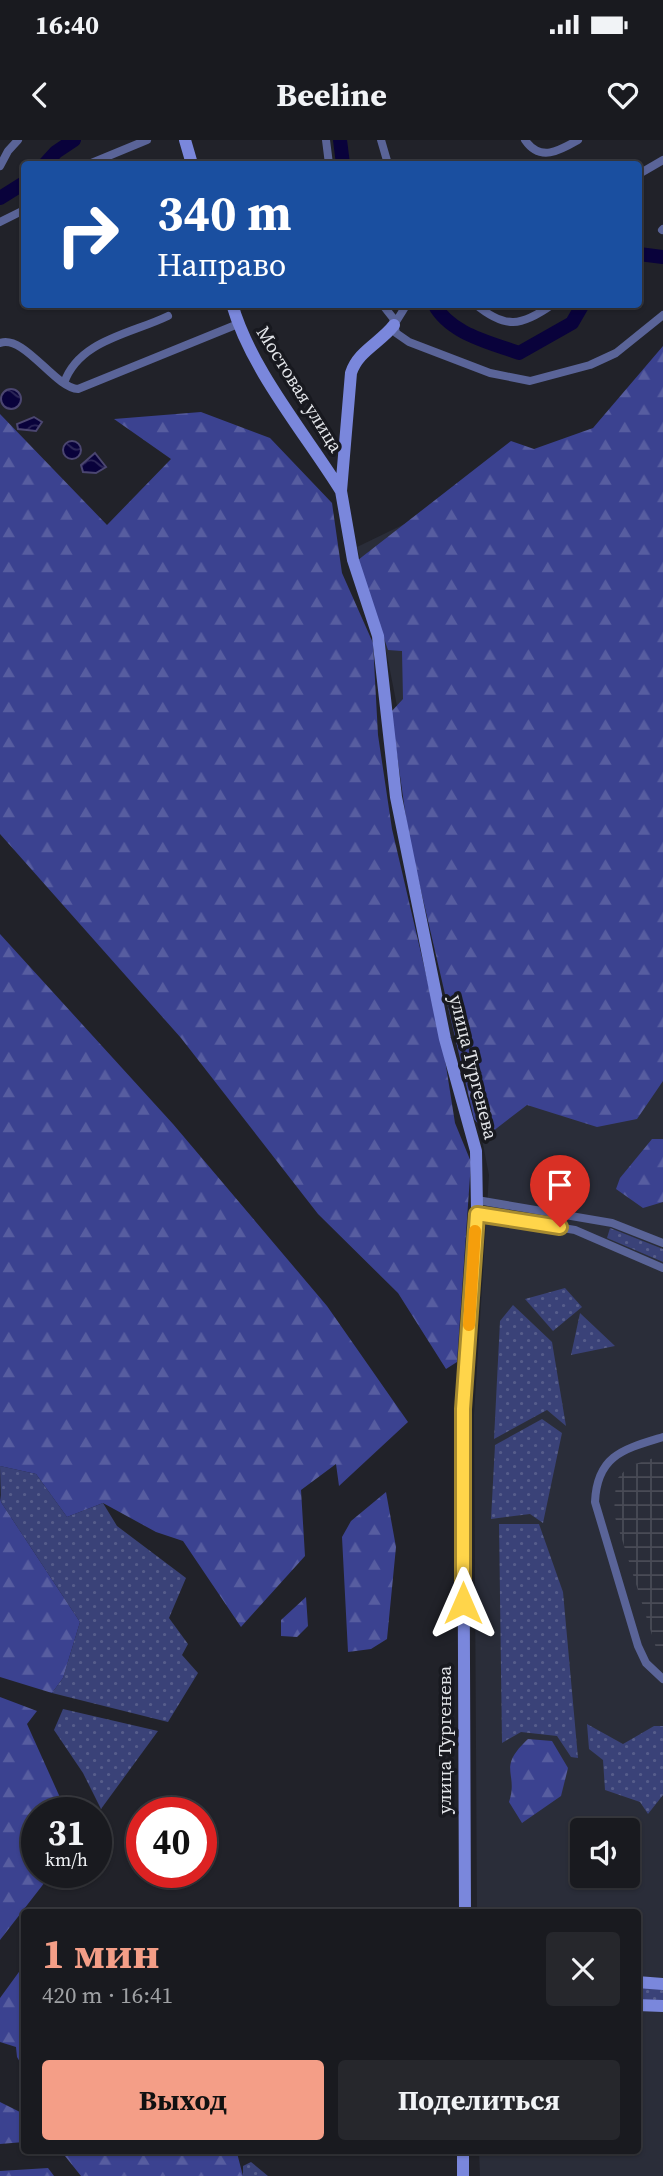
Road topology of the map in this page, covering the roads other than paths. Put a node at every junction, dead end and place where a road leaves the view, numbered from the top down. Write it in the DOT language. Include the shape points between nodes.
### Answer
graph roads {
  1 [pos="18,140"];
  2 [pos="146,140"];
  3 [pos="185,140"];
  4 [pos="326,140"];
  5 [pos="381,140"];
  6 [pos="525,140"];
  7 [pos="579,140"];
  8 [pos="663,160"];
  9 [pos="96,161"];
  10 [pos="193,161"];
  11 [pos="329,161"];
  12 [pos="387,161"];
  13 [pos="0,166"];
  14 [pos="642,172"];
  15 [pos="21,212"];
  16 [pos="0,222"];
  17 [pos="233,308"];
  18 [pos="384,308"];
  19 [pos="405,308"];
  20 [pos="480,308"];
  21 [pos="547,308"];
  22 [pos="663,315"];
  23 [pos="168,316"];
  24 [pos="238,324"];
  25 [pos="394,325"];
  26 [pos="0,343"];
  27 [pos="64,383"];
  28 [pos="341,491"];
  29 [pos="477,1200"];
  30 [pos="477,1214"];
  31 [pos="610,1222"];
  32 [pos="605,1243"];
  33 [pos="663,1243"];
  34 [pos="663,1268"];
  35 [pos="663,1437"];
  36 [pos="663,1679"];
  37 [pos="465,1909"];
  38 [pos="641,1982"];
  39 [pos="663,1983"];
  40 [pos="641,2005"];
  41 [pos="663,2006"];
  42 [pos="463,2154"];
  43 [pos="463,2176"];
  1 -- 13 [label="street"];
  2 -- 9 [label="street"];
  3 -- 10 [label="street"];
  4 -- 11 [label="street"];
  5 -- 12 [label="street"];
  6 -- 7 [label="street" via="544,154"];
  8 -- 14 [label="street"];
  15 -- 16 [label="street"];
  17 -- 24 [label="street, Мостовая улица"];
  18 -- 25 [label="street"];
  19 -- 25 [label="street"];
  20 -- 21 [label="street" via="495,321 506,323 528,320"];
  22 -- 25 [label="street" via="616,353 530,381 490,373 409,342 396,333"];
  23 -- 27 [label="street" via="89,349 73,363"];
  24 -- 27 [label="street" via="78,389"];
  24 -- 28 [label="street, Мостовая улица"];
  25 -- 28 [label="street" via="357,358 351,373"];
  26 -- 27 [label="street" via="15,344"];
  28 -- 29 [label="street, улица Тургенева" via="353,560 378,636 397,797 445,1039 476,1151"];
  29 -- 30 [label="street, улица Тургенева"];
  29 -- 31 [label="street"];
  30 -- 32 [label="street" via="575,1230"];
  30 -- 37 [label="street, улица Тургенева" via="463,1409"];
  31 -- 32 [label="street" via="601,1231"];
  31 -- 33 [label="street"];
  32 -- 34 [label="street"];
  35 -- 36 [label="street" via="622,1451 608,1461 599,1477 595,1502 638,1646 646,1663"];
  38 -- 39 [label="street"];
  40 -- 41 [label="street"];
  42 -- 43 [label="street"];
}
